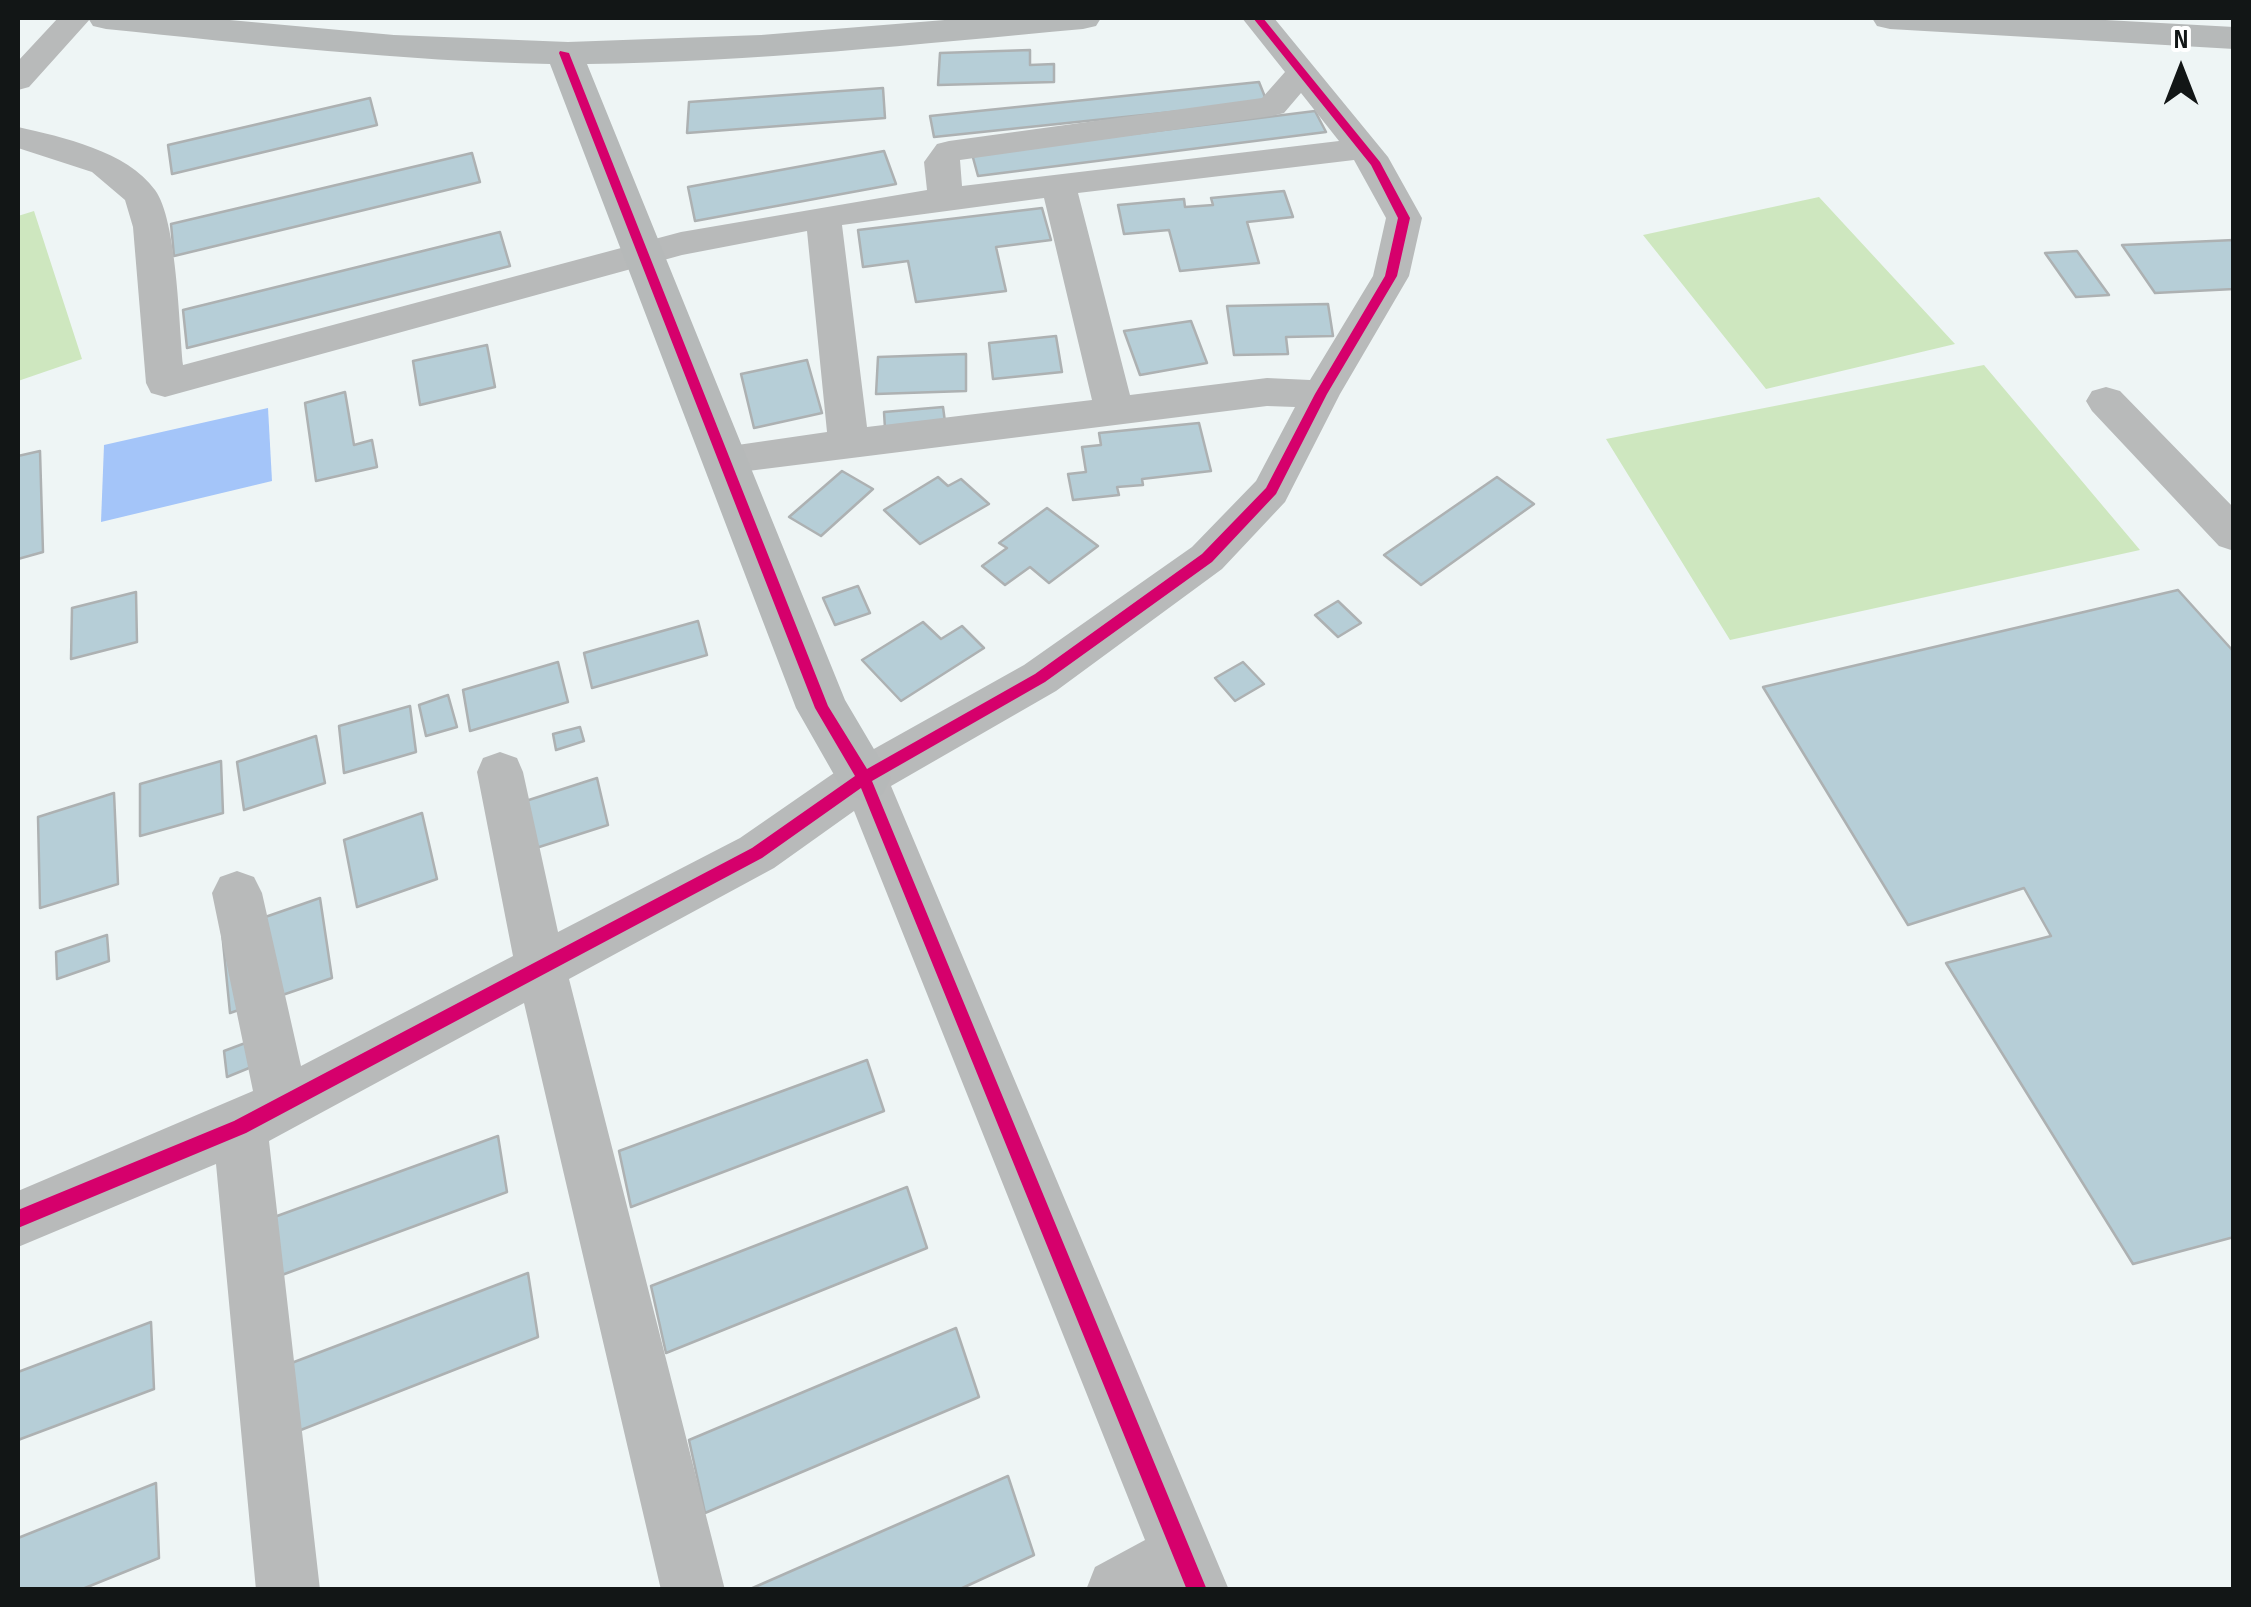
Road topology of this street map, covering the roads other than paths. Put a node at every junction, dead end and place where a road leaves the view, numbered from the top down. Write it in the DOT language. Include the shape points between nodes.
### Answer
graph roads {
  1 [pos="75,18"];
  2 [pos="106,18"];
  3 [pos="1082,18"];
  4 [pos="1258,18"];
  5 [pos="1890,18"];
  6 [pos="2234,38"];
  7 [pos="564,53"];
  8 [pos="1303,72"];
  9 [pos="18,80"];
  10 [pos="18,137"];
  11 [pos="1364,148"];
  12 [pos="1058,185"];
  13 [pos="946,198"];
  14 [pos="823,217"];
  15 [pos="644,254"];
  16 [pos="1321,394"];
  17 [pos="2106,400"];
  18 [pos="1114,412"];
  19 [pos="849,446"];
  20 [pos="724,459"];
  21 [pos="2234,535"];
  22 [pos="500,772"];
  23 [pos="864,778"];
  24 [pos="237,893"];
  25 [pos="540,965"];
  26 [pos="262,1116"];
  27 [pos="18,1219"];
  28 [pos="1190,1572"];
  29 [pos="288,1590"];
  30 [pos="693,1590"];
  31 [pos="1118,1590"];
  1 -- 9 [label="street"];
  2 -- 7 [label="street" via="446,49"];
  3 -- 7 [label="street" via="772,46"];
  4 -- 8 [label="street"];
  5 -- 6 [label="street"];
  7 -- 15 [label="street"];
  8 -- 11 [label="street"];
  8 -- 13 [label="street" via="1272,106 949,151 941,162"];
  10 -- 15 [label="street" via="104,165 141,196 151,228 165,383"];
  11 -- 12 [label="street"];
  11 -- 16 [label="street" via="1404,218 1391,276"];
  12 -- 13 [label="street"];
  12 -- 18 [label="street"];
  13 -- 14 [label="street"];
  14 -- 15 [label="street"];
  14 -- 19 [label="street"];
  15 -- 20 [label="street"];
  16 -- 18 [label="street" via="1267,392"];
  16 -- 23 [label="street" via="1271,491 1206,558 1040,678"];
  17 -- 21 [label="street"];
  18 -- 19 [label="street"];
  19 -- 20 [label="street"];
  20 -- 23 [label="street" via="822,708"];
  22 -- 25 [label="street"];
  23 -- 25 [label="street" via="757,853"];
  23 -- 28 [label="street"];
  24 -- 26 [label="street"];
  25 -- 26 [label="street"];
  25 -- 30 [label="street"];
  26 -- 27 [label="street"];
  26 -- 29 [label="street"];
  28 -- 31 [label="street"];
}
